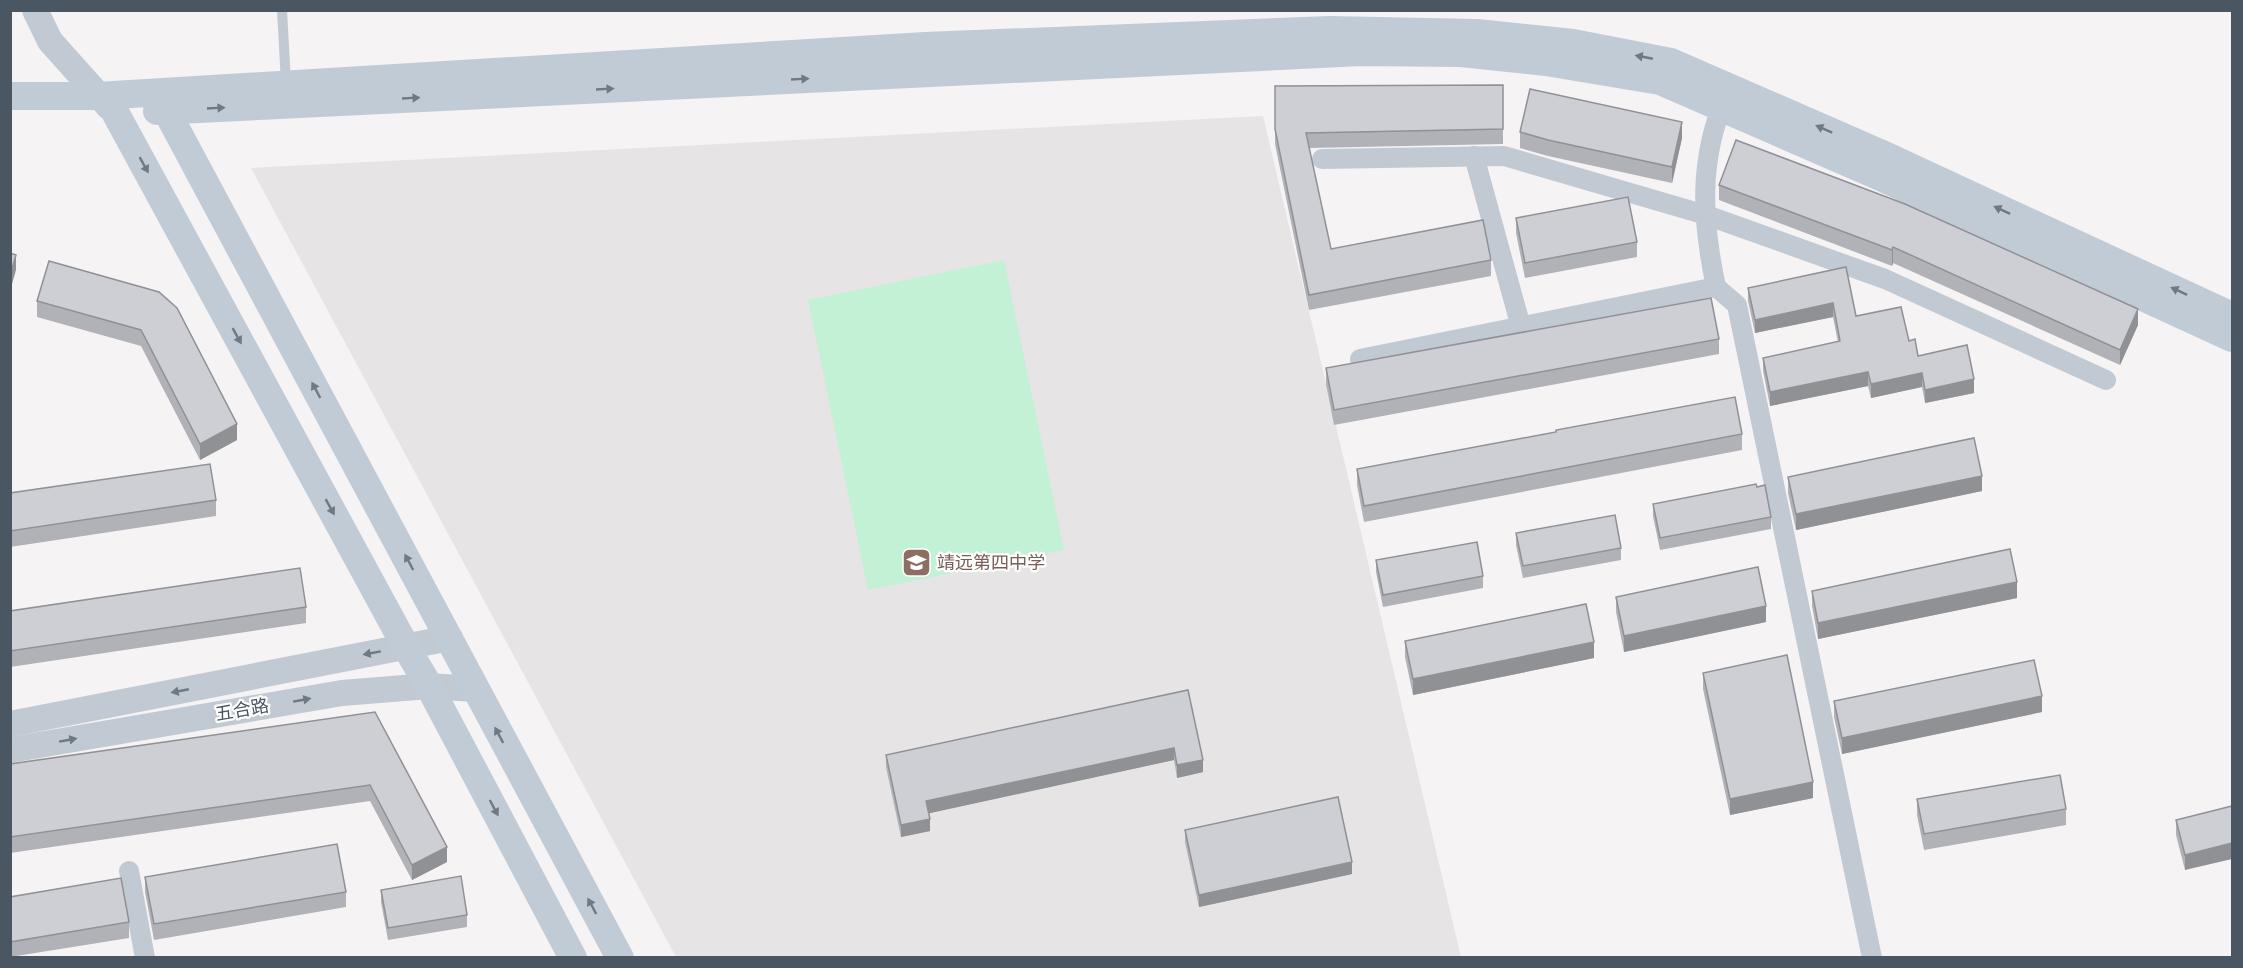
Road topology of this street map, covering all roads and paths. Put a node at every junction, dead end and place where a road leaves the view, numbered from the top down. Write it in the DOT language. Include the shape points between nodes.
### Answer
graph roads {
  1 [pos="36,10"];
  2 [pos="282,10"];
  3 [pos="286,84"];
  4 [pos="10,96"];
  5 [pos="1725,98"];
  6 [pos="162,101"];
  7 [pos="106,105"];
  8 [pos="10,116"];
  9 [pos="1474,156"];
  10 [pos="1322,159"];
  11 [pos="1706,215"];
  12 [pos="1716,287"];
  13 [pos="2232,315"];
  14 [pos="1521,327"];
  15 [pos="2232,338"];
  16 [pos="1360,359"];
  17 [pos="2106,380"];
  18 [pos="450,638"];
  19 [pos="406,647"];
  20 [pos="429,686"];
  21 [pos="474,688"];
  22 [pos="10,724"];
  23 [pos="10,750"];
  24 [pos="129,871"];
  25 [pos="145,957"];
  26 [pos="573,957"];
  27 [pos="620,957"];
  28 [pos="1872,957"];
  1 -- 7 [label="street" via="50,41"];
  2 -- 3 [label="lane"];
  5 -- 3 [label="main road, one-way" via="1671,62 1573,43 1477,33 1330,30 913,47"];
  3 -- 6 [label="main road"];
  4 -- 7 [label="main road"];
  6 -- 5 [label="main road, one-way" via="1361,52 1461,53 1546,62 1660,81"];
  5 -- 11 [label="street" via="1708,151"];
  13 -- 5 [label="main road, one-way" via="1890,158"];
  5 -- 15 [label="main road" via="1889,181"];
  6 -- 7 [label="main road"];
  18 -- 6 [label="main road, one-way"];
  7 -- 8 [label="main road"];
  7 -- 19 [label="main road, one-way"];
  9 -- 10 [label="street"];
  9 -- 11 [label="street" via="1504,156"];
  9 -- 14 [label="street"];
  11 -- 12 [label="street"];
  11 -- 17 [label="street" via="1885,279"];
  12 -- 14 [label="street"];
  12 -- 28 [label="street" via="1737,305"];
  14 -- 16 [label="street"];
  18 -- 19 [label="street, 五合路"];
  18 -- 21 [label="main road"];
  19 -- 20 [label="main road"];
  19 -- 22 [label="street, 五合路, one-way"];
  20 -- 21 [label="street, 五合路"];
  23 -- 20 [label="street, 五合路, one-way" via="342,693"];
  20 -- 26 [label="main road, one-way"];
  27 -- 21 [label="main road, one-way"];
  24 -- 25 [label="street"];
}
